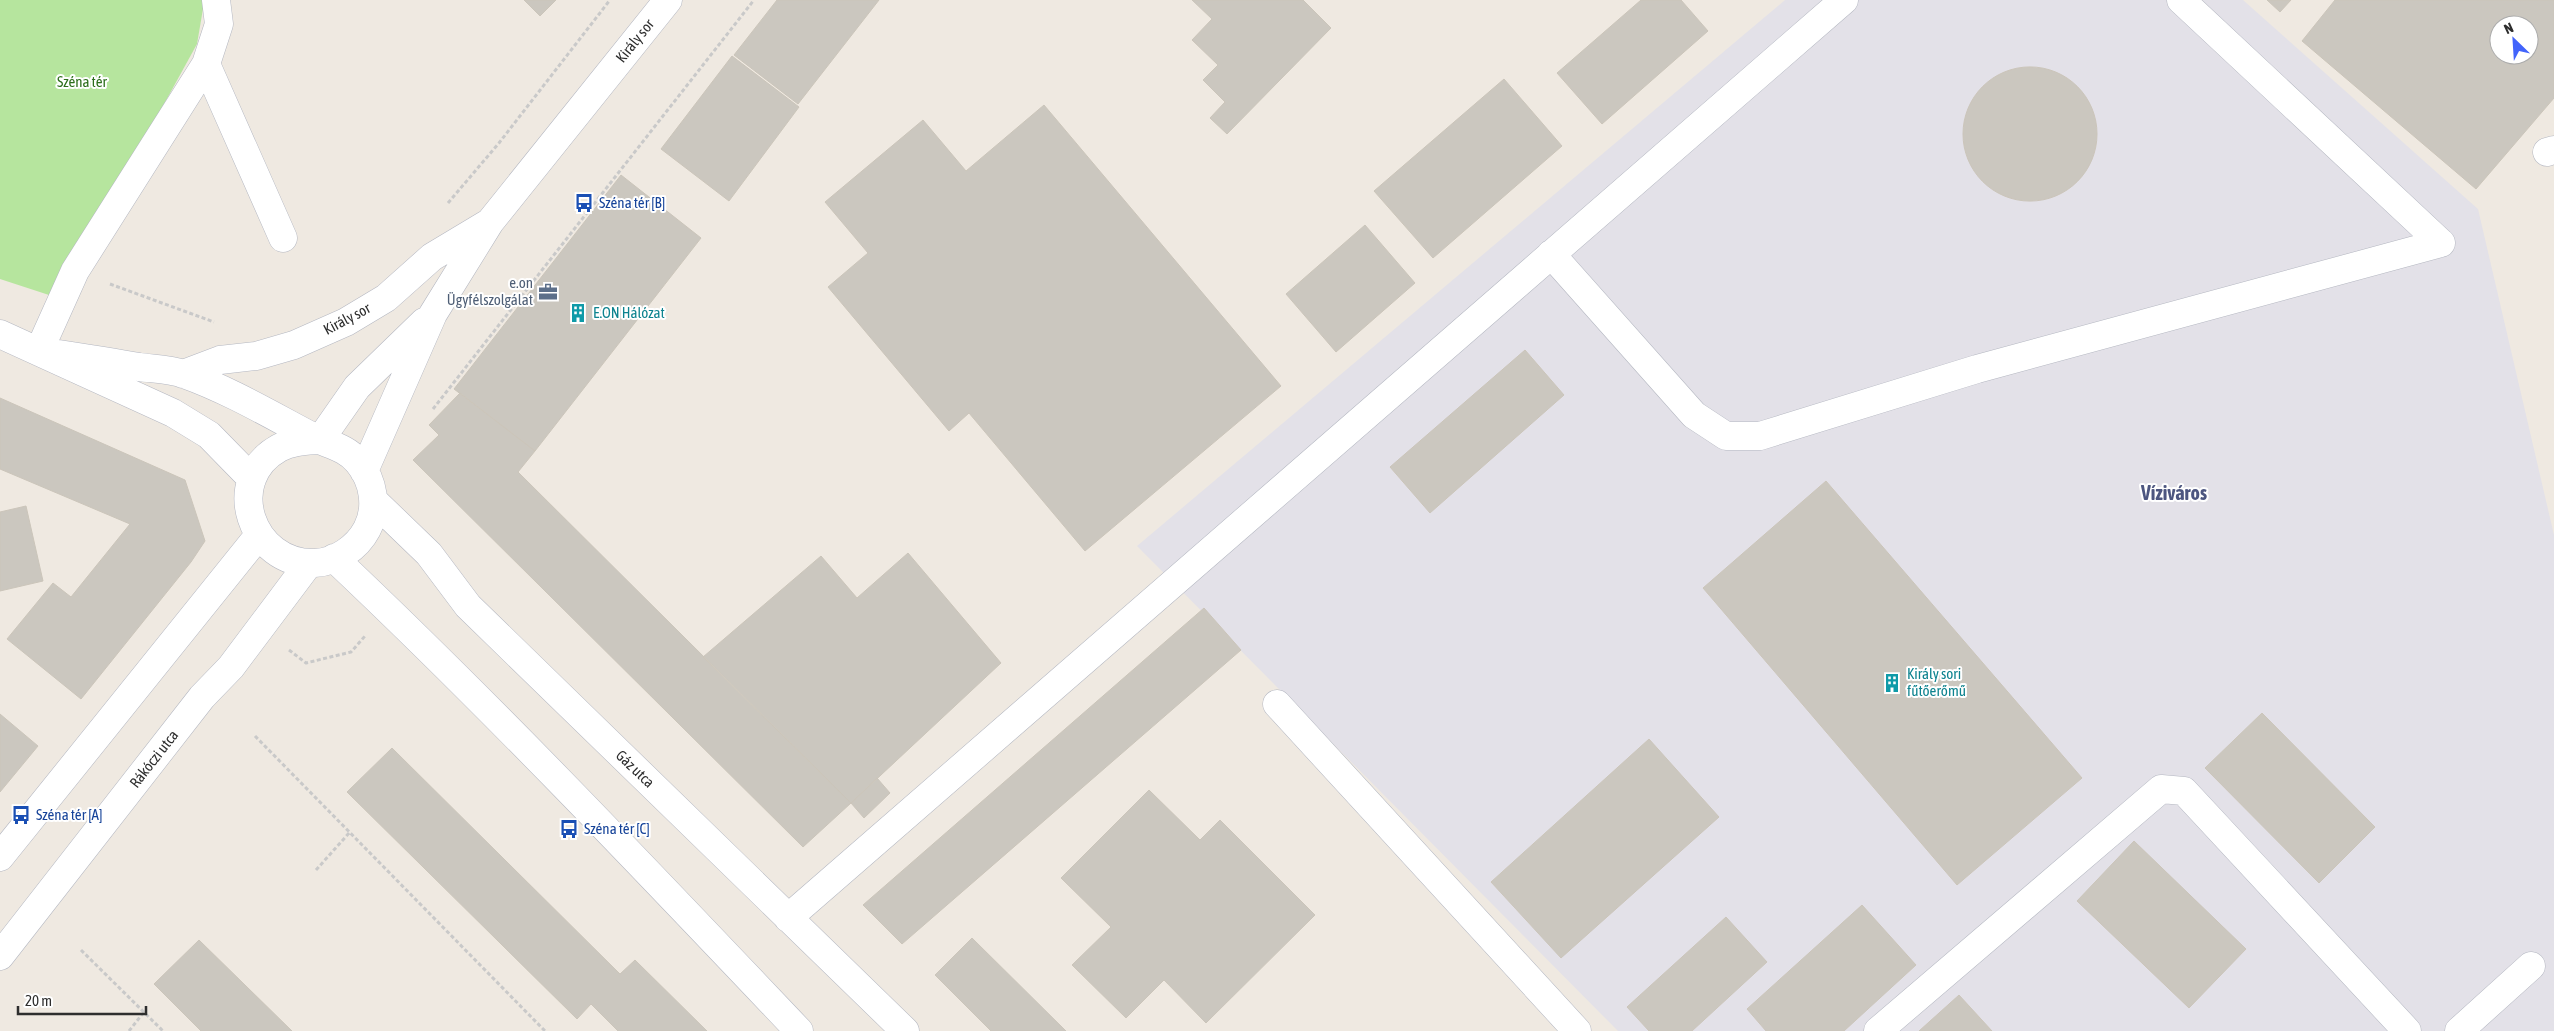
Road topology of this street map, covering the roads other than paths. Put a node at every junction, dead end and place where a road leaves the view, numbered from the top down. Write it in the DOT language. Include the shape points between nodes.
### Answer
graph roads {
  1 [pos="216,0"];
  2 [pos="668,0"];
  3 [pos="1844,0"];
  4 [pos="2180,0"];
  5 [pos="206,64"];
  6 [pos="490,222"];
  7 [pos="283,238"];
  8 [pos="1551,254"];
  9 [pos="433,314"];
  10 [pos="0,334"];
  11 [pos="39,350"];
  12 [pos="183,374"];
  13 [pos="320,440"];
  14 [pos="364,471"];
  15 [pos="252,479"];
  16 [pos="374,501"];
  17 [pos="259,535"];
  18 [pos="322,561"];
  19 [pos="1278,704"];
  20 [pos="0,857"];
  21 [pos="788,918"];
  22 [pos="0,956"];
  23 [pos="2531,966"];
  24 [pos="800,1031"];
  25 [pos="905,1031"];
  26 [pos="1577,1031"];
  27 [pos="1878,1031"];
  28 [pos="2407,1031"];
  29 [pos="2459,1031"];
  1 -- 5 [label="street" via="219,24"];
  2 -- 6 [label="street, Király sor"];
  3 -- 8 [label="street"];
  4 -- 8 [label="street" via="2441,243 1977,369 1760,436 1726,436 1694,415"];
  5 -- 7 [label="street"];
  5 -- 11 [label="street" via="75,272"];
  6 -- 9 [label="street, Király sor"];
  6 -- 12 [label="street, Király sor" via="432,256 386,298 346,322 294,345 256,356 220,360"];
  8 -- 21 [label="street"];
  9 -- 13 [label="street, Király sor" via="357,387"];
  9 -- 14 [label="street, Király sor"];
  10 -- 11 [label="street"];
  11 -- 12 [label="street"];
  11 -- 15 [label="street" via="173,413 209,434"];
  12 -- 13 [label="street"];
  13 -- 14 [label="street" via="350,454"];
  13 -- 15 [label="street" via="299,441 279,448 263,461"];
  14 -- 16 [label="street"];
  15 -- 17 [label="street" via="249,512"];
  16 -- 18 [label="street" via="372,516 359,542 348,551"];
  16 -- 21 [label="street, Gáz utca" via="429,554 468,606"];
  17 -- 18 [label="street" via="266,545 286,558"];
  17 -- 20 [label="street"];
  18 -- 22 [label="street, Rákóczi utca" via="202,697"];
  18 -- 24 [label="street" via="388,609 604,825"];
  19 -- 26 [label="street"];
  21 -- 25 [label="street, Gáz utca"];
  23 -- 29 [label="street"];
  27 -- 28 [label="street" via="2161,789 2184,791"];
}
